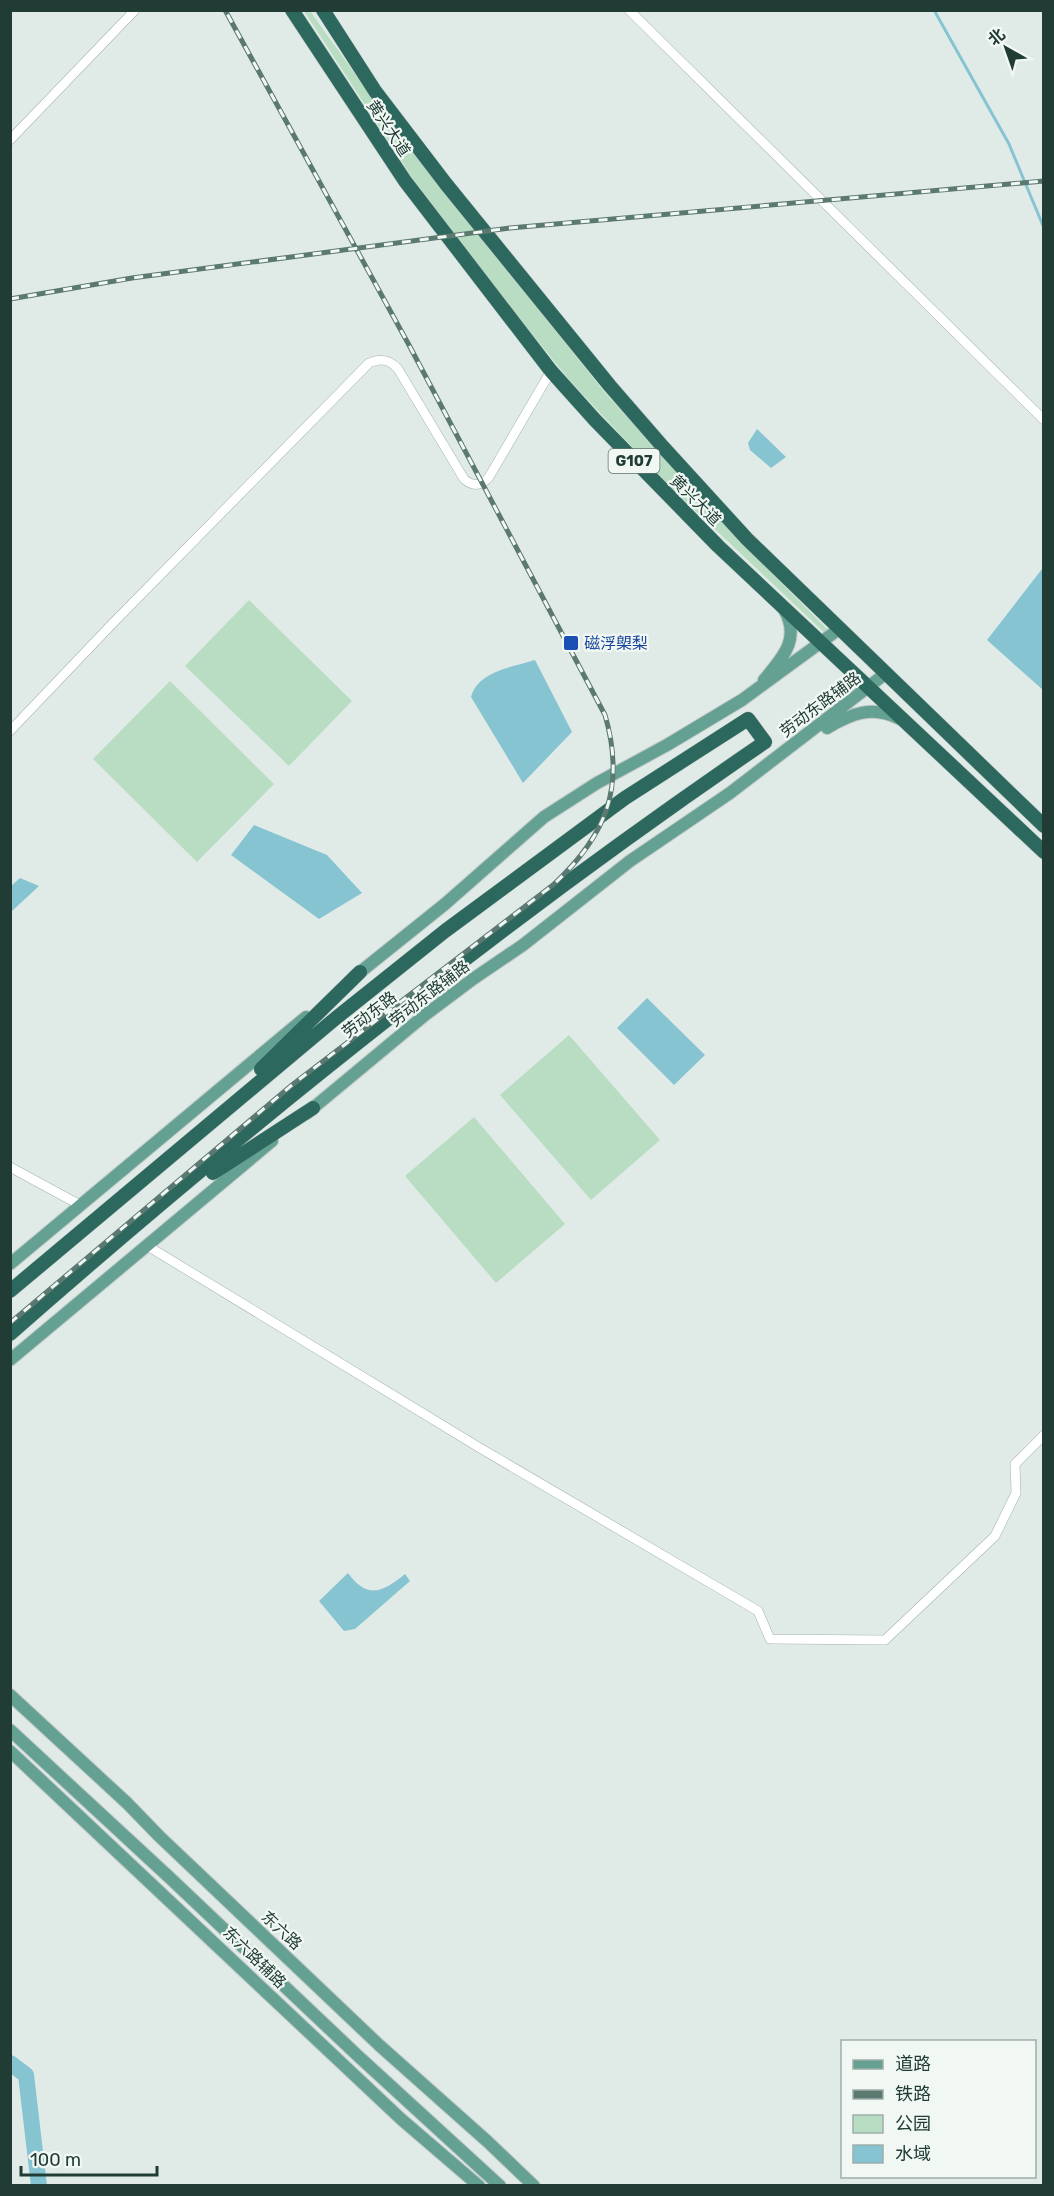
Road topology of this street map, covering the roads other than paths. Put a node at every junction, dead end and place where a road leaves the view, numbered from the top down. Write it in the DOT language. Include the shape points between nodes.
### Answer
graph roads {
  1 [pos="135,10"];
  2 [pos="292,10"];
  3 [pos="323,10"];
  4 [pos="629,10"];
  5 [pos="10,140"];
  6 [pos="551,371"];
  7 [pos="1044,420"];
  8 [pos="783,608"];
  9 [pos="839,629"];
  10 [pos="820,643"];
  11 [pos="885,674"];
  12 [pos="869,687"];
  13 [pos="742,700"];
  14 [pos="906,722"];
  15 [pos="10,731"];
  16 [pos="756,774"];
  17 [pos="1044,826"];
  18 [pos="1044,852"];
  19 [pos="360,972"];
  20 [pos="313,1108"];
  21 [pos="160,1166"];
  22 [pos="10,1167"];
  23 [pos="80,1205"];
  24 [pos="146,1245"];
  25 [pos="109,1248"];
  26 [pos="10,1264"];
  27 [pos="10,1291"];
  28 [pos="10,1334"];
  29 [pos="10,1360"];
  30 [pos="1044,1435"];
  31 [pos="10,1695"];
  32 [pos="10,1730"];
  33 [pos="10,1751"];
  34 [pos="219,1925"];
  35 [pos="228,1954"];
  36 [pos="478,2186"];
  37 [pos="500,2186"];
  38 [pos="534,2186"];
  1 -- 5 [label="street"];
  2 -- 6 [label="highway, 黄兴大道 / G107" via="405,181"];
  3 -- 9 [label="highway, 黄兴大道 / G107" via="375,91 610,386 747,539"];
  4 -- 7 [label="street"];
  6 -- 8 [label="highway, 黄兴大道 / G107" via="642,469"];
  6 -- 15 [label="street" via="489,477 477,485 465,479 394,364 381,360 369,363"];
  8 -- 10 [label="highway, 黄兴大道 / G107"];
  8 -- 13 [label="main road" via="791,627 788,648"];
  9 -- 10 [label="main road"];
  9 -- 11 [label="highway, 黄兴大道 / G107"];
  10 -- 12 [label="highway, 黄兴大道 / G107"];
  10 -- 13 [label="main road"];
  11 -- 12 [label="main road, 劳动东路辅路"];
  11 -- 17 [label="highway, 黄兴大道 / G107"];
  12 -- 14 [label="highway, 黄兴大道 / G107"];
  12 -- 16 [label="main road, 劳动东路辅路"];
  13 -- 19 [label="main road" via="544,817"];
  14 -- 16 [label="main road" via="882,711 858,714 838,721"];
  14 -- 18 [label="highway, 黄兴大道 / G107"];
  16 -- 20 [label="main road, 劳动东路辅路" via="630,861 425,1015"];
  19 -- 21 [label="highway"];
  19 -- 23 [label="main road"];
  20 -- 24 [label="main road, 劳动东路辅路"];
  20 -- 25 [label="highway" via="228,1162"];
  21 -- 25 [label="highway, 劳动东路" via="445,931 625,798 748,720 765,742 610,850 403,1008"];
  21 -- 27 [label="highway, 劳动东路"];
  22 -- 23 [label="street"];
  23 -- 26 [label="main road"];
  24 -- 29 [label="main road, 劳动东路辅路"];
  24 -- 30 [label="street" via="758,1611 770,1639 885,1640 995,1536 1016,1493 1015,1464"];
  25 -- 28 [label="highway, 劳动东路"];
  31 -- 38 [label="main road, 东六路"];
  32 -- 34 [label="main road"];
  33 -- 35 [label="main road, 东六路辅路"];
  34 -- 35 [label="main road"];
  34 -- 37 [label="main road"];
  35 -- 36 [label="main road, 东六路辅路" via="401,2119"];
}
